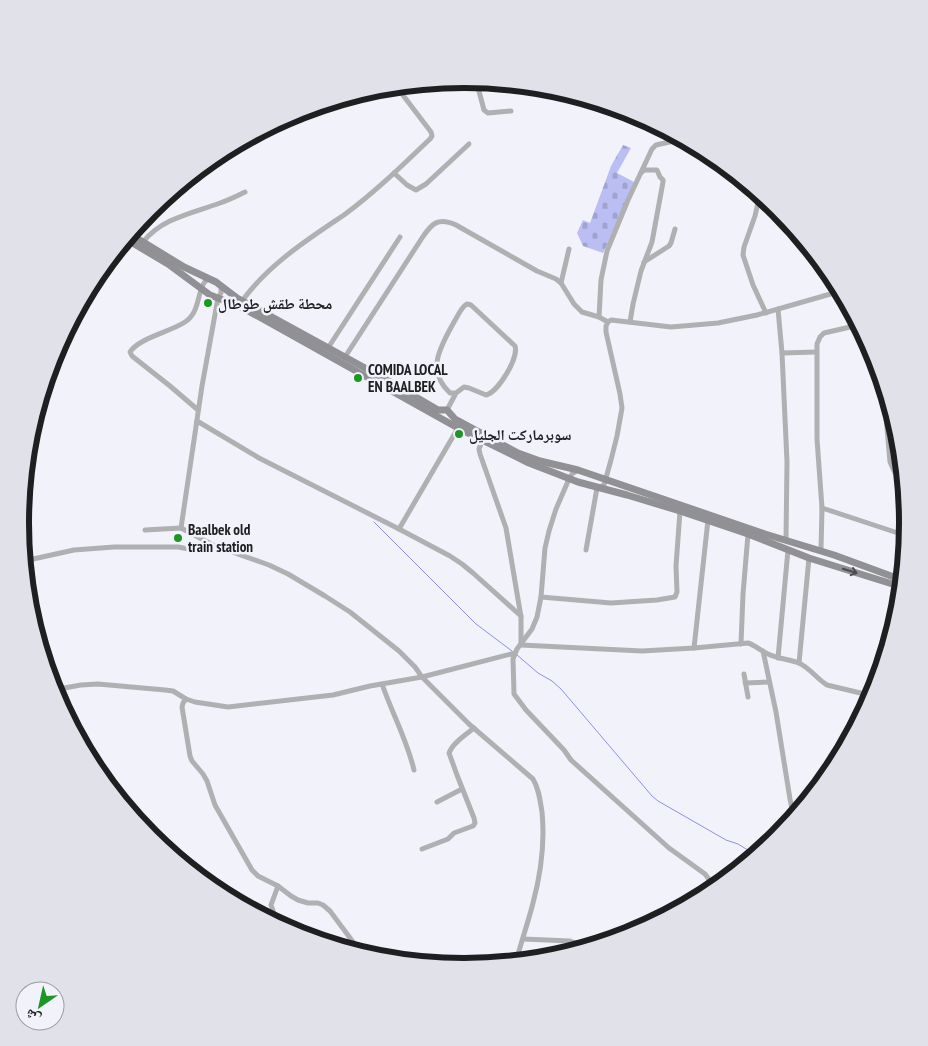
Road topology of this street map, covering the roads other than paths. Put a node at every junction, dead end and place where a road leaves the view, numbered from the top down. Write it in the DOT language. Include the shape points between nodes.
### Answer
graph roads {
  1 [pos="478,89"];
  2 [pos="401,92"];
  3 [pos="511,111"];
  4 [pos="673,141"];
  5 [pos="469,144"];
  6 [pos="394,173"];
  7 [pos="640,174"];
  8 [pos="245,192"];
  9 [pos="758,202"];
  10 [pos="675,229"];
  11 [pos="400,237"];
  12 [pos="136,238"];
  13 [pos="132,242"];
  14 [pos="143,242"];
  15 [pos="569,249"];
  16 [pos="644,263"];
  17 [pos="208,279"];
  18 [pos="561,283"];
  19 [pos="221,286"];
  20 [pos="202,290"];
  21 [pos="834,293"];
  22 [pos="218,298"];
  23 [pos="242,301"];
  24 [pos="778,309"];
  25 [pos="766,313"];
  26 [pos="599,317"];
  27 [pos="608,322"];
  28 [pos="630,322"];
  29 [pos="852,326"];
  30 [pos="328,348"];
  31 [pos="816,352"];
  32 [pos="782,353"];
  33 [pos="345,357"];
  34 [pos="456,393"];
  35 [pos="198,410"];
  36 [pos="447,410"];
  37 [pos="886,419"];
  38 [pos="197,421"];
  39 [pos="458,428"];
  40 [pos="482,441"];
  41 [pos="578,470"];
  42 [pos="897,475"];
  43 [pos="569,479"];
  44 [pos="605,479"];
  45 [pos="597,488"];
  46 [pos="822,508"];
  47 [pos="680,511"];
  48 [pos="708,520"];
  49 [pos="181,528"];
  50 [pos="398,529"];
  51 [pos="145,530"];
  52 [pos="899,533"];
  53 [pos="748,534"];
  54 [pos="786,540"];
  55 [pos="207,542"];
  56 [pos="810,547"];
  57 [pos="586,550"];
  58 [pos="788,550"];
  59 [pos="821,550"];
  60 [pos="834,554"];
  61 [pos="808,557"];
  62 [pos="31,560"];
  63 [pos="831,565"];
  64 [pos="896,578"];
  65 [pos="895,585"];
  66 [pos="541,597"];
  67 [pos="521,617"];
  68 [pos="521,644"];
  69 [pos="741,644"];
  70 [pos="694,648"];
  71 [pos="763,651"];
  72 [pos="515,652"];
  73 [pos="778,658"];
  74 [pos="799,663"];
  75 [pos="744,674"];
  76 [pos="422,677"];
  77 [pos="769,682"];
  78 [pos="745,683"];
  79 [pos="382,684"];
  80 [pos="61,688"];
  81 [pos="864,694"];
  82 [pos="748,697"];
  83 [pos="186,699"];
  84 [pos="474,728"];
  85 [pos="414,770"];
  86 [pos="462,789"];
  87 [pos="437,802"];
  88 [pos="792,809"];
  89 [pos="422,849"];
  90 [pos="709,882"];
  91 [pos="278,886"];
  92 [pos="274,915"];
  93 [pos="523,939"];
  94 [pos="576,943"];
  95 [pos="354,944"];
  96 [pos="518,955"];
  1 -- 3 [label="street" via="484,110 488,113"];
  2 -- 6 [label="street" via="432,136"];
  4 -- 7 [label="street" via="654,145"];
  5 -- 6 [label="street" via="416,190"];
  6 -- 23 [label="street" via="288,254"];
  7 -- 16 [label="street" via="644,170 657,170 664,182 652,242"];
  7 -- 26 [label="street" via="607,252"];
  8 -- 14 [label="street" via="170,221"];
  9 -- 25 [label="street" via="743,255"];
  10 -- 16 [label="street" via="669,246"];
  11 -- 30 [label="street"];
  12 -- 14 [label="main road"];
  13 -- 20 [label="main road"];
  14 -- 17 [label="main road"];
  15 -- 18 [label="street"];
  16 -- 28 [label="street"];
  17 -- 19 [label="main road"];
  17 -- 20 [label="street"];
  18 -- 26 [label="street" via="577,307 585,314"];
  18 -- 33 [label="street" via="456,225 438,222 422,238"];
  19 -- 22 [label="street"];
  19 -- 23 [label="main road"];
  20 -- 22 [label="main road"];
  20 -- 35 [label="street" via="196,309 185,322 145,340 130,352"];
  21 -- 24 [label="street"];
  22 -- 35 [label="street"];
  22 -- 39 [label="main road" via="275,325"];
  23 -- 30 [label="main road"];
  24 -- 25 [label="street"];
  24 -- 32 [label="street"];
  25 -- 28 [label="street" via="676,327"];
  26 -- 27 [label="street"];
  27 -- 28 [label="street"];
  27 -- 44 [label="street" via="606,332 622,408"];
  29 -- 31 [label="street" via="824,333 818,340"];
  30 -- 33 [label="main road"];
  31 -- 32 [label="street"];
  31 -- 46 [label="street"];
  32 -- 54 [label="street" via="787,462"];
  33 -- 36 [label="main road" via="438,410"];
  34 -- 34 [label="street" via="450,393 443,386 437,361 442,344 467,304 515,346 516,352 492,393 486,395 464,387"];
  34 -- 36 [label="street"];
  35 -- 38 [label="street"];
  36 -- 41 [label="main road" via="455,420 518,453"];
  37 -- 42 [label="street" via="890,462"];
  38 -- 49 [label="street"];
  38 -- 50 [label="street" via="259,458"];
  39 -- 40 [label="main road"];
  39 -- 50 [label="street"];
  40 -- 43 [label="main road"];
  40 -- 67 [label="street" via="480,454 506,528"];
  41 -- 43 [label="street"];
  41 -- 44 [label="main road"];
  43 -- 45 [label="main road"];
  43 -- 66 [label="street" via="546,542"];
  44 -- 45 [label="street" via="604,485"];
  44 -- 54 [label="main road"];
  45 -- 47 [label="main road"];
  45 -- 57 [label="street"];
  46 -- 52 [label="street"];
  46 -- 59 [label="street"];
  47 -- 48 [label="main road"];
  47 -- 66 [label="street" via="675,597 611,603"];
  48 -- 53 [label="main road"];
  48 -- 70 [label="street"];
  49 -- 51 [label="street"];
  49 -- 55 [label="street"];
  50 -- 67 [label="street" via="462,564"];
  53 -- 58 [label="main road"];
  53 -- 69 [label="street"];
  54 -- 56 [label="main road"];
  55 -- 62 [label="street" via="194,550 114,547 74,550"];
  55 -- 76 [label="street" via="277,568 325,596 399,651"];
  56 -- 59 [label="main road"];
  56 -- 61 [label="main road"];
  58 -- 61 [label="main road"];
  58 -- 73 [label="street"];
  59 -- 60 [label="main road"];
  60 -- 63 [label="main road"];
  60 -- 64 [label="main road"];
  61 -- 63 [label="main road"];
  61 -- 74 [label="street"];
  63 -- 65 [label="main road, one-way"];
  66 -- 68 [label="street" via="535,622"];
  67 -- 68 [label="street"];
  68 -- 70 [label="street" via="642,651"];
  68 -- 72 [label="street"];
  69 -- 70 [label="street"];
  69 -- 71 [label="street" via="750,643"];
  71 -- 73 [label="street"];
  71 -- 77 [label="street"];
  72 -- 76 [label="street"];
  72 -- 90 [label="street" via="513,689 526,710 571,760 669,848 705,874"];
  73 -- 74 [label="street"];
  74 -- 81 [label="street" via="827,685"];
  75 -- 78 [label="street"];
  76 -- 79 [label="street"];
  76 -- 84 [label="street"];
  77 -- 78 [label="street"];
  77 -- 88 [label="street"];
  78 -- 82 [label="street"];
  79 -- 83 [label="street" via="333,695 228,707"];
  79 -- 85 [label="street"];
  80 -- 83 [label="street" via="98,684 173,691"];
  83 -- 91 [label="street" via="182,707 192,761 207,781 215,804 252,870"];
  84 -- 86 [label="street" via="449,753"];
  84 -- 93 [label="street" via="527,774 536,784 539,795 542,858"];
  86 -- 87 [label="street"];
  86 -- 89 [label="street" via="475,824"];
  91 -- 92 [label="street" via="271,905"];
  91 -- 95 [label="street" via="298,900 323,905"];
  93 -- 94 [label="street"];
  93 -- 96 [label="street"];
}
